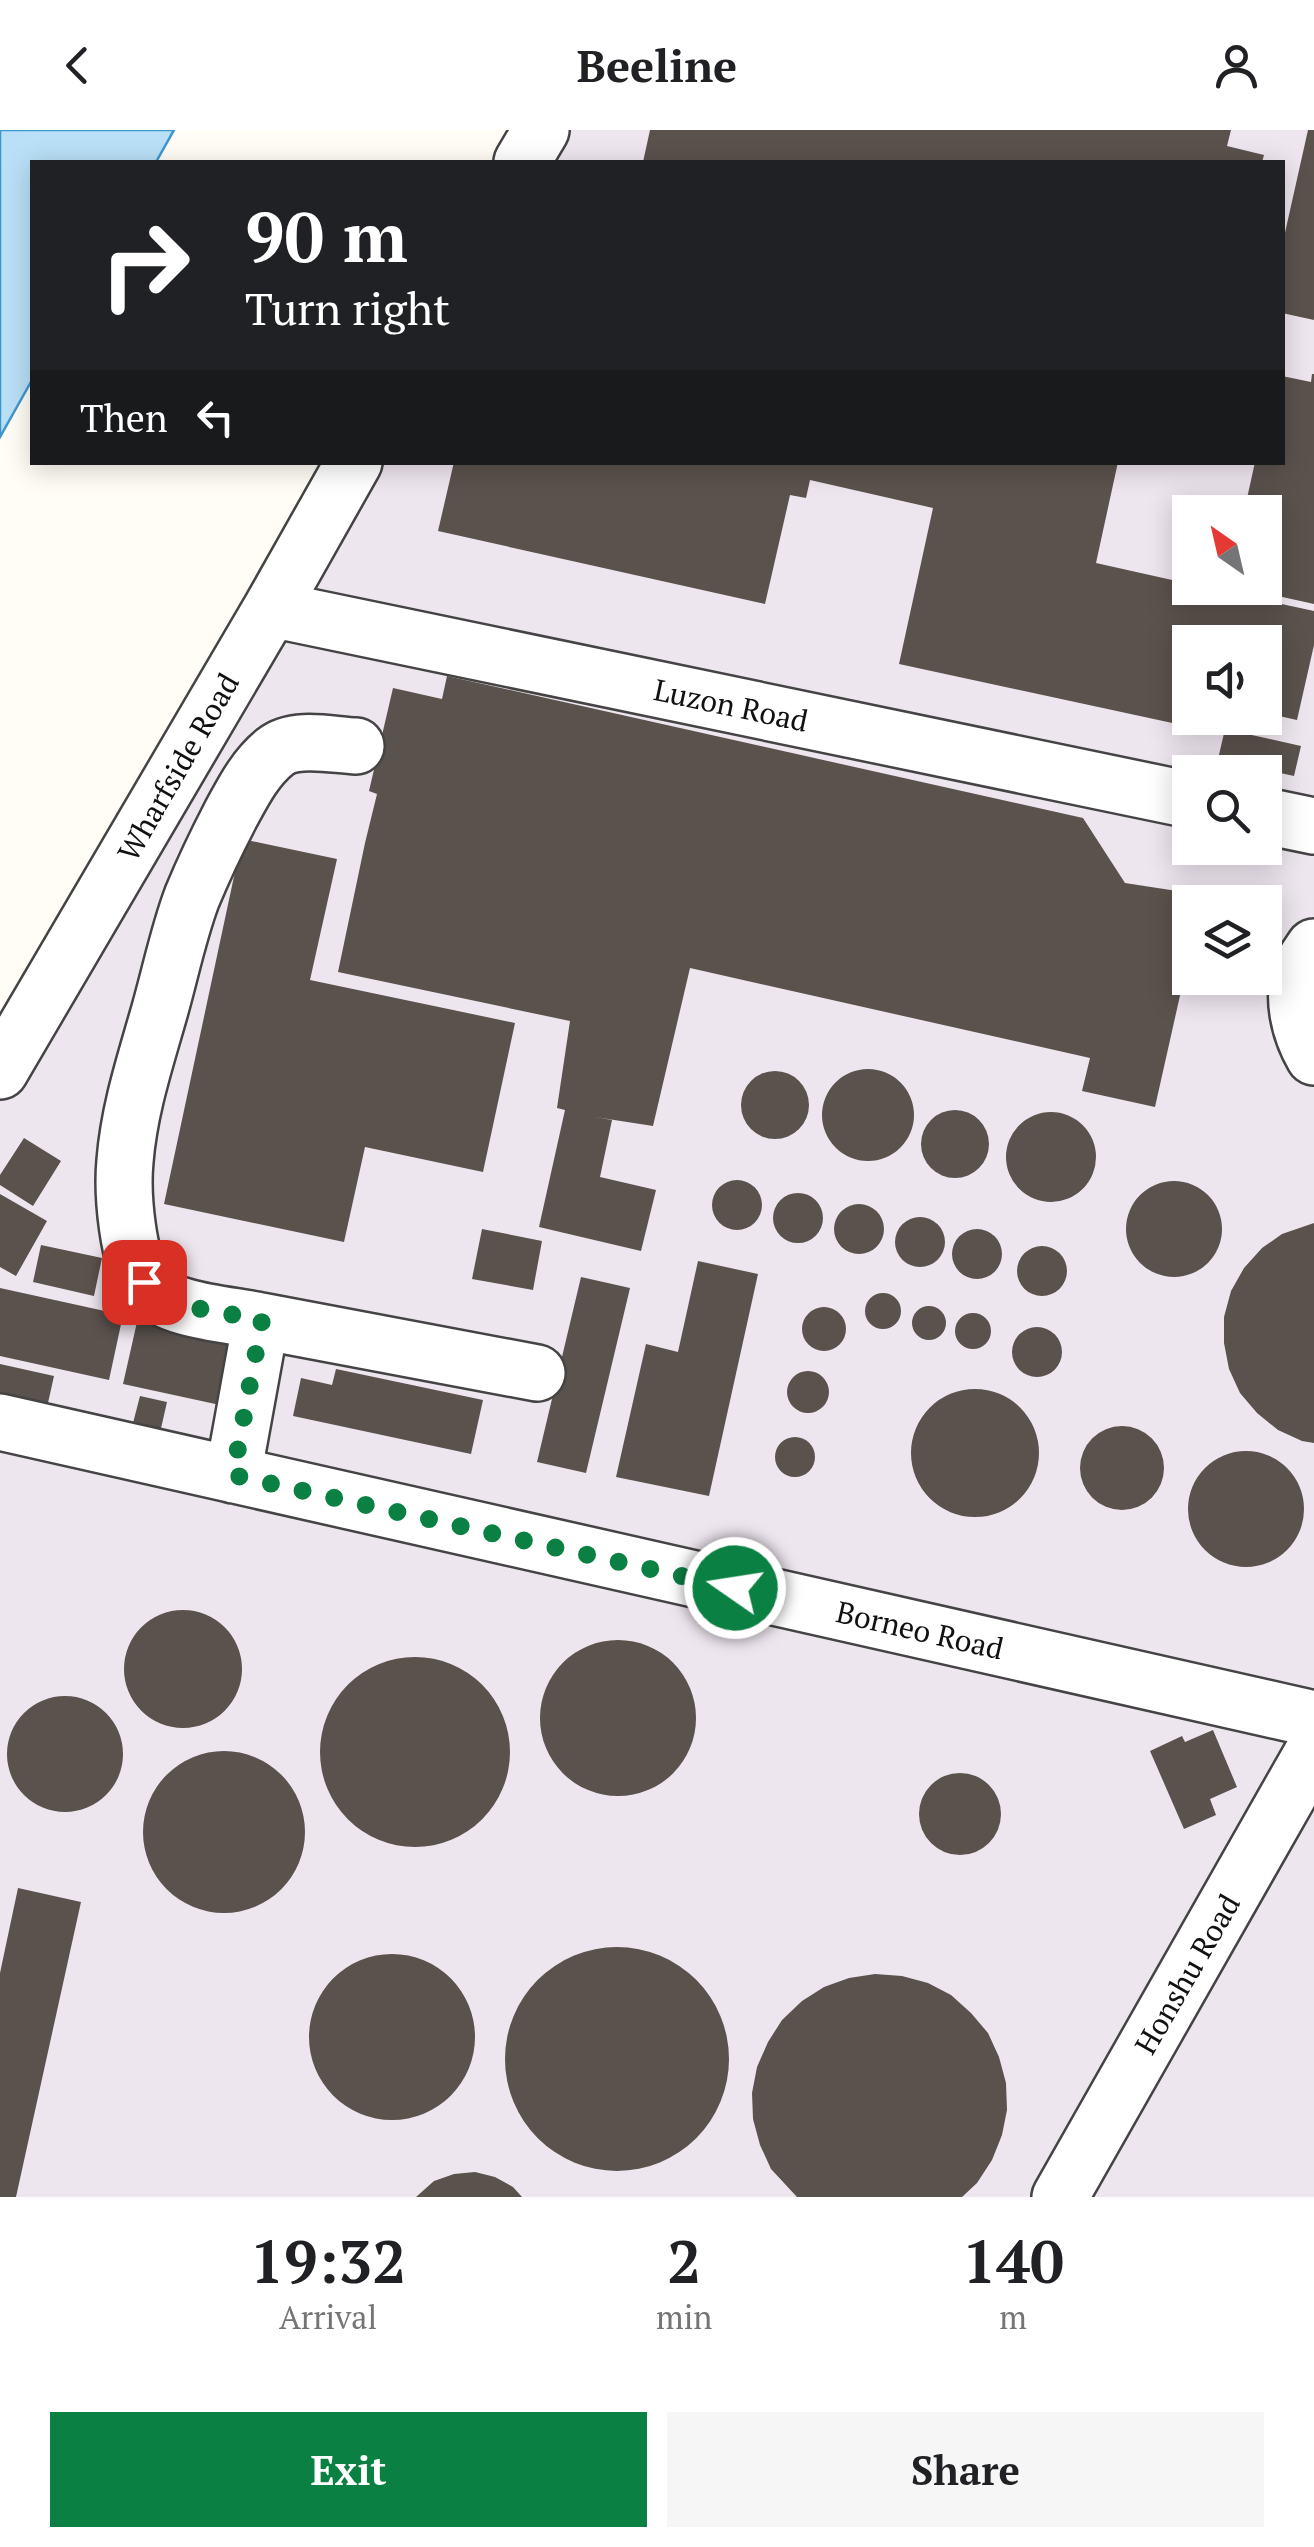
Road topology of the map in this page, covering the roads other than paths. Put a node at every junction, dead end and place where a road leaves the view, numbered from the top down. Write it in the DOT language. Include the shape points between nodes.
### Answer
graph roads {
  1 [pos="540,130"];
  2 [pos="523,160"];
  3 [pos="352,465"];
  4 [pos="271,609"];
  5 [pos="356,746"];
  6 [pos="1172,796"];
  7 [pos="1282,819"];
  8 [pos="1314,826"];
  9 [pos="1314,946"];
  10 [pos="1314,1057"];
  11 [pos="0,1071"];
  12 [pos="262,1320"];
  13 [pos="537,1373"];
  14 [pos="0,1422"];
  15 [pos="233,1475"];
  16 [pos="1314,1719"];
  17 [pos="1314,1750"];
  18 [pos="1060,2197"];
  1 -- 2 [label="street"];
  3 -- 4 [label="street, Wharfside Road"];
  4 -- 6 [label="street, Luzon Road"];
  4 -- 11 [label="street, Wharfside Road"];
  5 -- 12 [label="street" via="298,743 278,749 246,787 191,900 132,1109 125,1199 131,1248 144,1282 174,1304"];
  7 -- 8 [label="street"];
  9 -- 10 [label="street" via="1301,968 1297,999 1299,1028"];
  12 -- 13 [label="street"];
  12 -- 15 [label="street"];
  14 -- 15 [label="street, Borneo Road"];
  15 -- 16 [label="street, Borneo Road"];
  17 -- 18 [label="street, Honshu Road"];
}
